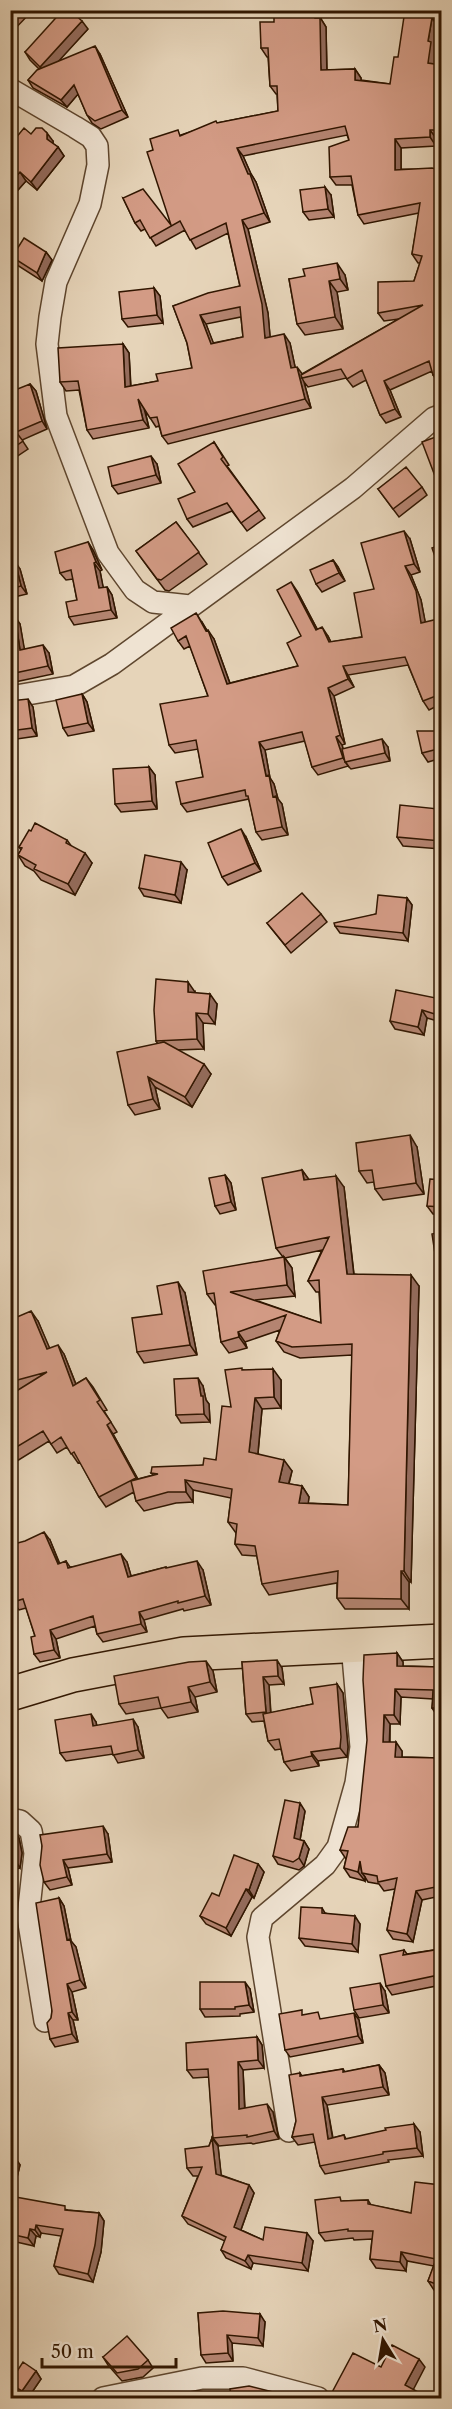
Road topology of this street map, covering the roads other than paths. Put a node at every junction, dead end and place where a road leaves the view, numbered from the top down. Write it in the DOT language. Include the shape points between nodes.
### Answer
graph roads {
  1 [pos="10,89"];
  2 [pos="441,414"];
  3 [pos="190,606"];
  4 [pos="10,697"];
  5 [pos="441,1641"];
  6 [pos="352,1645"];
  7 [pos="10,1694"];
  8 [pos="10,1819"];
  9 [pos="45,2021"];
  10 [pos="289,2131"];
  11 [pos="103,2398"];
  12 [pos="318,2398"];
  1 -- 3 [label="street" via="91,137 97,146 98,165 90,204 56,282 50,317 47,344 56,416 108,553 135,590 153,602"];
  2 -- 3 [label="street" via="353,488"];
  3 -- 4 [label="street" via="112,664 74,686"];
  5 -- 6 [label="main road"];
  6 -- 7 [label="main road" via="184,1654 73,1675"];
  6 -- 10 [label="street" via="361,1747 356,1783 338,1847 325,1865 262,1918 258,1937"];
  8 -- 9 [label="street" via="20,1821 31,1831 34,1853 28,1917"];
  11 -- 12 [label="street" via="202,2378 243,2378"];
}
